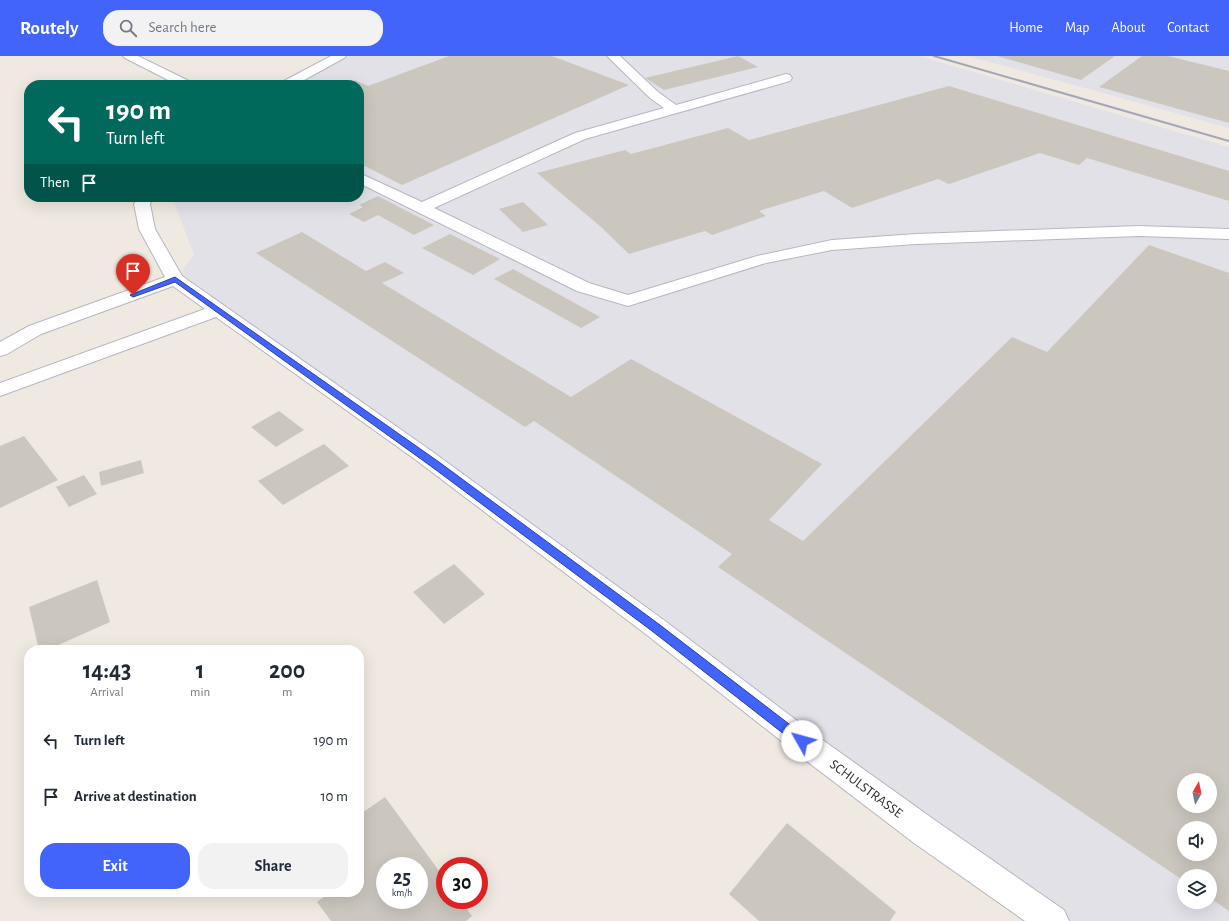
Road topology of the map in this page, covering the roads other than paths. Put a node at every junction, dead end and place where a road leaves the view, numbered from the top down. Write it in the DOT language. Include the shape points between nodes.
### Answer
graph roads {
  1 [pos="129,56"];
  2 [pos="340,56"];
  3 [pos="613,56"];
  4 [pos="786,78"];
  5 [pos="177,80"];
  6 [pos="295,80"];
  7 [pos="674,109"];
  8 [pos="364,179"];
  9 [pos="143,202"];
  10 [pos="422,208"];
  11 [pos="1229,234"];
  12 [pos="175,280"];
  13 [pos="218,310"];
  14 [pos="0,350"];
  15 [pos="0,390"];
  16 [pos="1053,921"];
  1 -- 5 [label="street"];
  2 -- 6 [label="street"];
  3 -- 7 [label="street"];
  4 -- 7 [label="street"];
  7 -- 10 [label="street" via="580,136"];
  8 -- 10 [label="street"];
  9 -- 12 [label="street, SCHULSTRASSE" via="147,229"];
  10 -- 11 [label="street" via="583,287 628,301 763,259 832,245 916,239 1139,231"];
  12 -- 13 [label="street, SCHULSTRASSE"];
  12 -- 14 [label="street" via="35,330"];
  13 -- 15 [label="street"];
  13 -- 16 [label="street, SCHULSTRASSE" via="429,460 925,832"];
}
